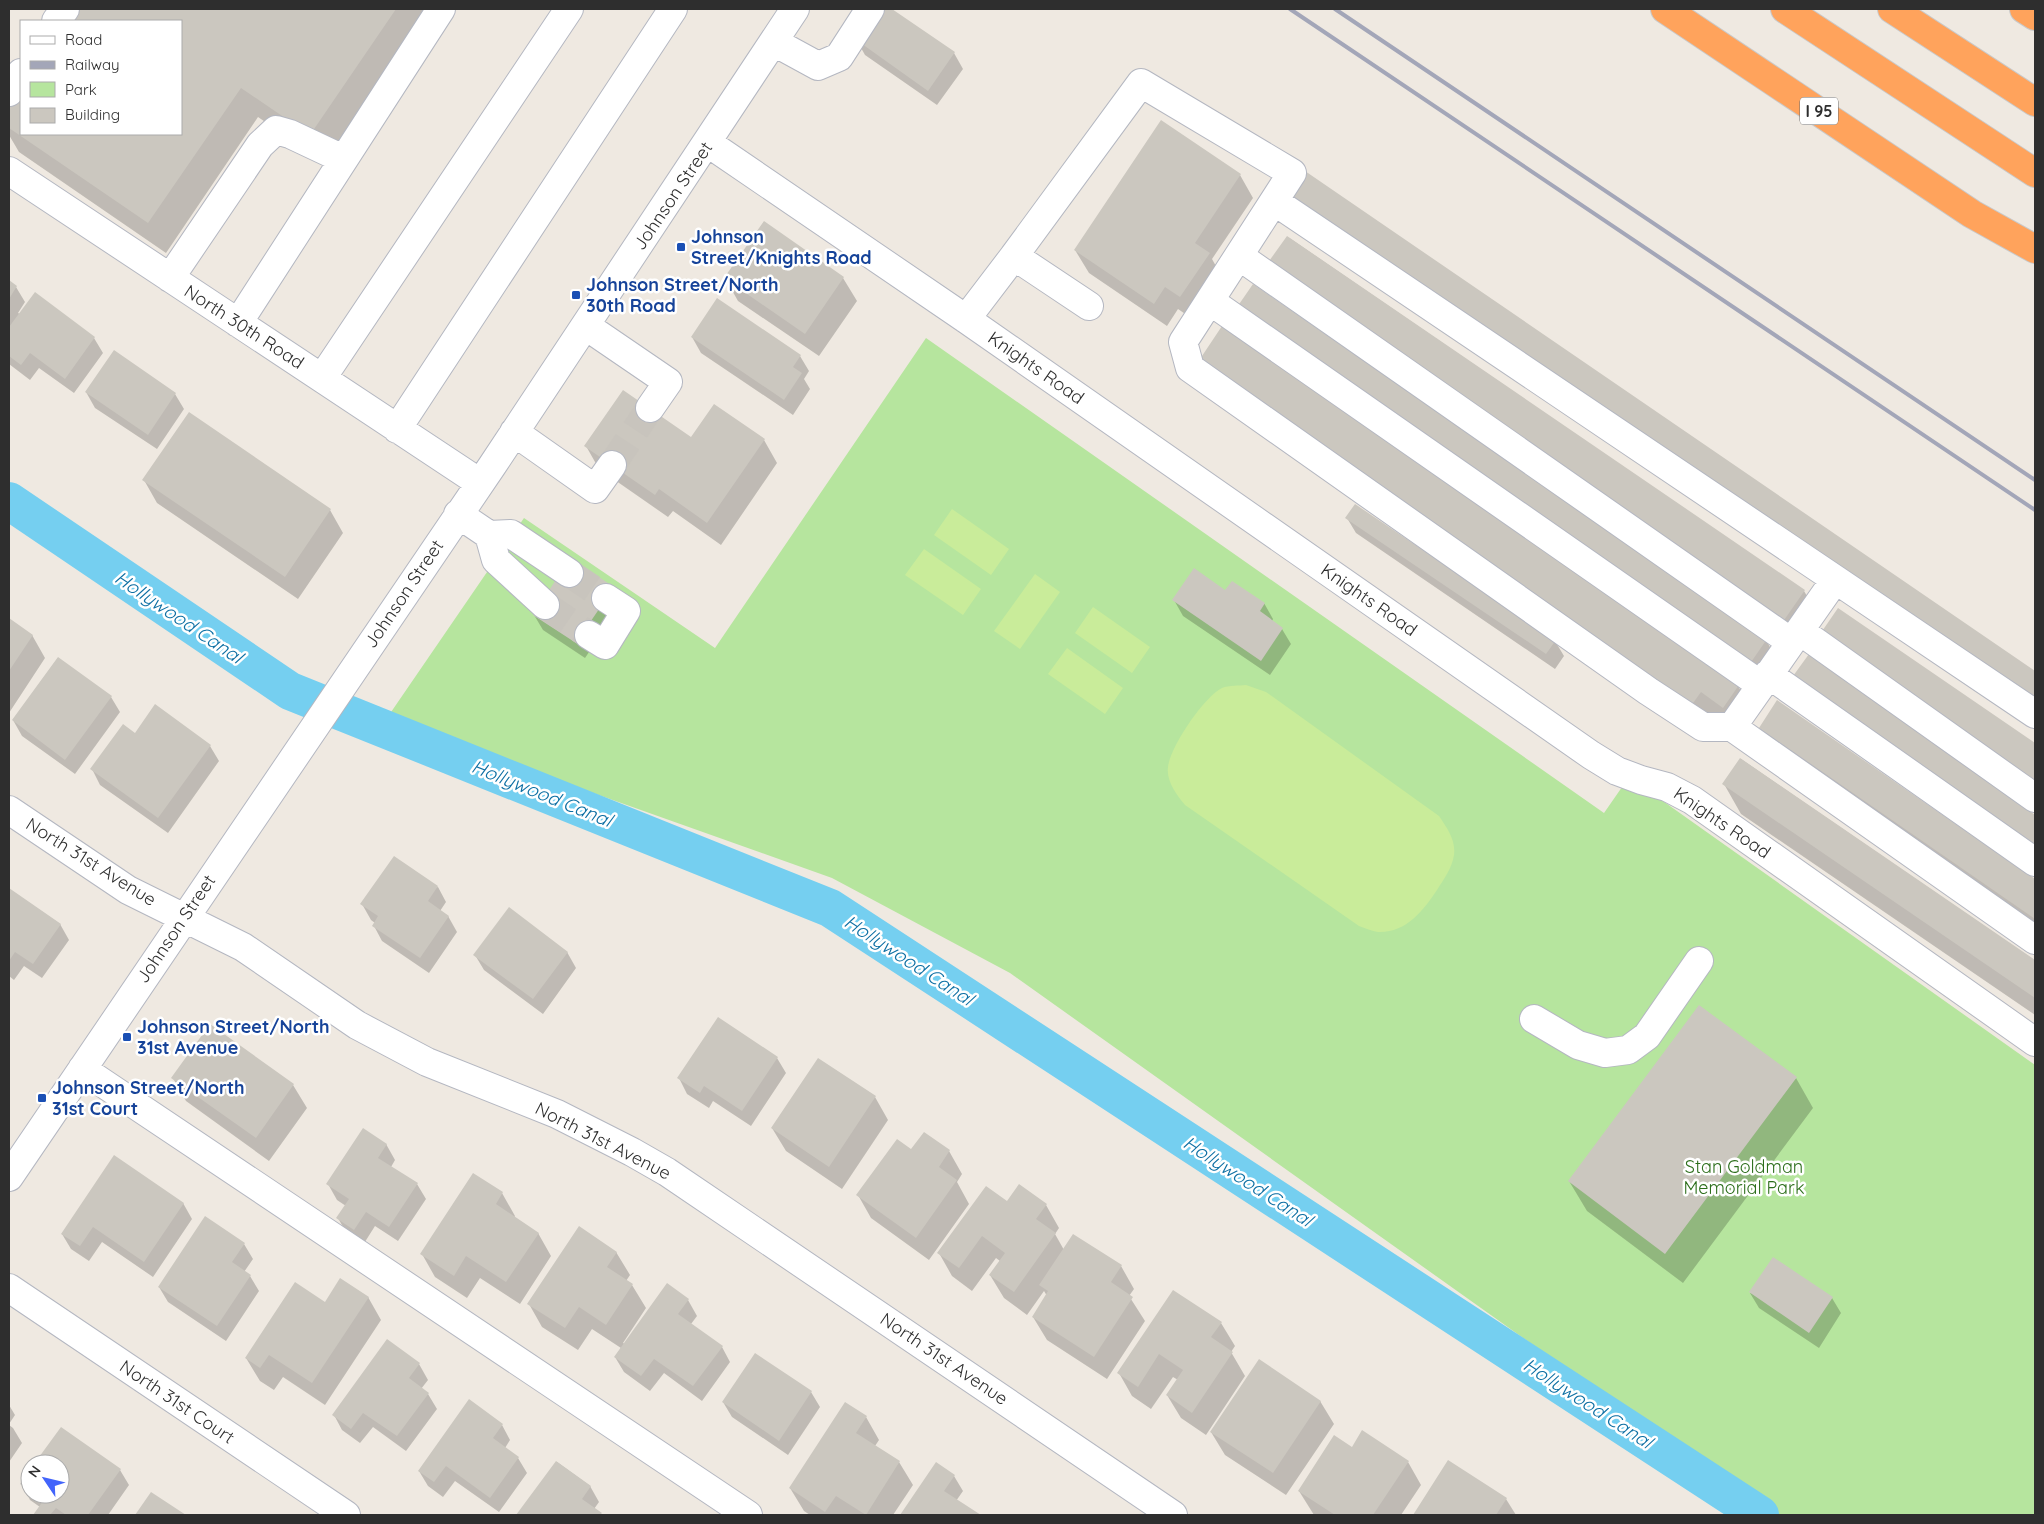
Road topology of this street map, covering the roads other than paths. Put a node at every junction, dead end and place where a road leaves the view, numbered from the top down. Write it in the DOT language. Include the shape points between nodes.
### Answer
graph roads {
  1 [pos="64,9"];
  2 [pos="441,9"];
  3 [pos="569,9"];
  4 [pos="673,9"];
  5 [pos="870,9"];
  6 [pos="1665,9"];
  7 [pos="1785,9"];
  8 [pos="1892,9"];
  9 [pos="2024,9"];
  10 [pos="793,10"];
  11 [pos="2035,16"];
  12 [pos="57,20"];
  13 [pos="774,42"];
  14 [pos="20,75"];
  15 [pos="9,92"];
  16 [pos="2035,102"];
  17 [pos="708,143"];
  18 [pos="343,159"];
  19 [pos="9,171"];
  20 [pos="2035,173"];
  21 [pos="1274,201"];
  22 [pos="1972,214"];
  23 [pos="2035,249"];
  24 [pos="1014,256"];
  25 [pos="1238,256"];
  26 [pos="2035,270"];
  27 [pos="170,278"];
  28 [pos="1210,301"];
  29 [pos="1090,306"];
  30 [pos="966,319"];
  31 [pos="238,323"];
  32 [pos="586,326"];
  33 [pos="322,378"];
  34 [pos="650,408"];
  35 [pos="397,429"];
  36 [pos="514,432"];
  37 [pos="612,465"];
  38 [pos="480,483"];
  39 [pos="458,514"];
  40 [pos="489,534"];
  41 [pos="569,573"];
  42 [pos="1836,580"];
  43 [pos="606,598"];
  44 [pos="545,605"];
  45 [pos="589,635"];
  46 [pos="1795,636"];
  47 [pos="1764,680"];
  48 [pos="2035,714"];
  49 [pos="1732,727"];
  50 [pos="2035,798"];
  51 [pos="9,810"];
  52 [pos="2035,862"];
  53 [pos="183,918"];
  54 [pos="2035,940"];
  55 [pos="1699,961"];
  56 [pos="1534,1019"];
  57 [pos="2035,1042"];
  58 [pos="82,1069"];
  59 [pos="17,1148"];
  60 [pos="9,1176"];
  61 [pos="9,1288"];
  62 [pos="346,1515"];
  63 [pos="748,1515"];
  64 [pos="1173,1515"];
  1 -- 12 [label="street"];
  2 -- 18 [label="street"];
  3 -- 33 [label="street"];
  4 -- 35 [label="street"];
  5 -- 13 [label="street" via="839,57 818,66"];
  6 -- 22 [label="highway, I 95"];
  7 -- 20 [label="highway"];
  8 -- 16 [label="highway"];
  9 -- 11 [label="highway"];
  10 -- 13 [label="street, Johnson Street"];
  13 -- 17 [label="street, Johnson Street"];
  14 -- 15 [label="street"];
  17 -- 30 [label="street, Knights Road"];
  17 -- 32 [label="street, Johnson Street"];
  18 -- 27 [label="street" via="276,130 260,144"];
  18 -- 31 [label="street"];
  19 -- 27 [label="street, North 30th Road"];
  21 -- 24 [label="street" via="1292,173 1141,83"];
  21 -- 25 [label="street"];
  21 -- 42 [label="street"];
  22 -- 23 [label="highway, I 95"];
  22 -- 26 [label="highway"];
  24 -- 29 [label="street"];
  24 -- 30 [label="street"];
  25 -- 28 [label="street"];
  25 -- 46 [label="street"];
  27 -- 31 [label="street, North 30th Road"];
  28 -- 47 [label="street"];
  28 -- 49 [label="street" via="1183,342 1190,368 1703,727"];
  30 -- 57 [label="street, Knights Road" via="1591,755 1617,771 1667,787 1692,800"];
  31 -- 33 [label="street, North 30th Road"];
  32 -- 34 [label="street" via="668,382"];
  32 -- 36 [label="street, Johnson Street"];
  33 -- 35 [label="street, North 30th Road"];
  35 -- 38 [label="street, North 30th Road"];
  36 -- 37 [label="street" via="596,489"];
  36 -- 38 [label="street, Johnson Street"];
  38 -- 39 [label="street, Johnson Street"];
  39 -- 40 [label="street"];
  39 -- 53 [label="street, Johnson Street"];
  40 -- 41 [label="street" via="511,534"];
  40 -- 44 [label="street" via="496,560"];
  42 -- 46 [label="street"];
  42 -- 48 [label="street"];
  43 -- 45 [label="street" via="626,611 605,645"];
  46 -- 47 [label="street"];
  46 -- 50 [label="street"];
  47 -- 49 [label="street"];
  47 -- 52 [label="street"];
  49 -- 54 [label="street"];
  51 -- 53 [label="street, North 31st Avenue" via="128,890"];
  53 -- 58 [label="street, Johnson Street"];
  53 -- 64 [label="street, North 31st Avenue" via="243,947 358,1025 427,1062 557,1114 667,1172"];
  55 -- 56 [label="street" via="1647,1036 1628,1050 1605,1053 1578,1045"];
  58 -- 59 [label="street, Johnson Street"];
  58 -- 63 [label="street"];
  59 -- 60 [label="street, Johnson Street"];
  61 -- 62 [label="street, North 31st Court"];
}
